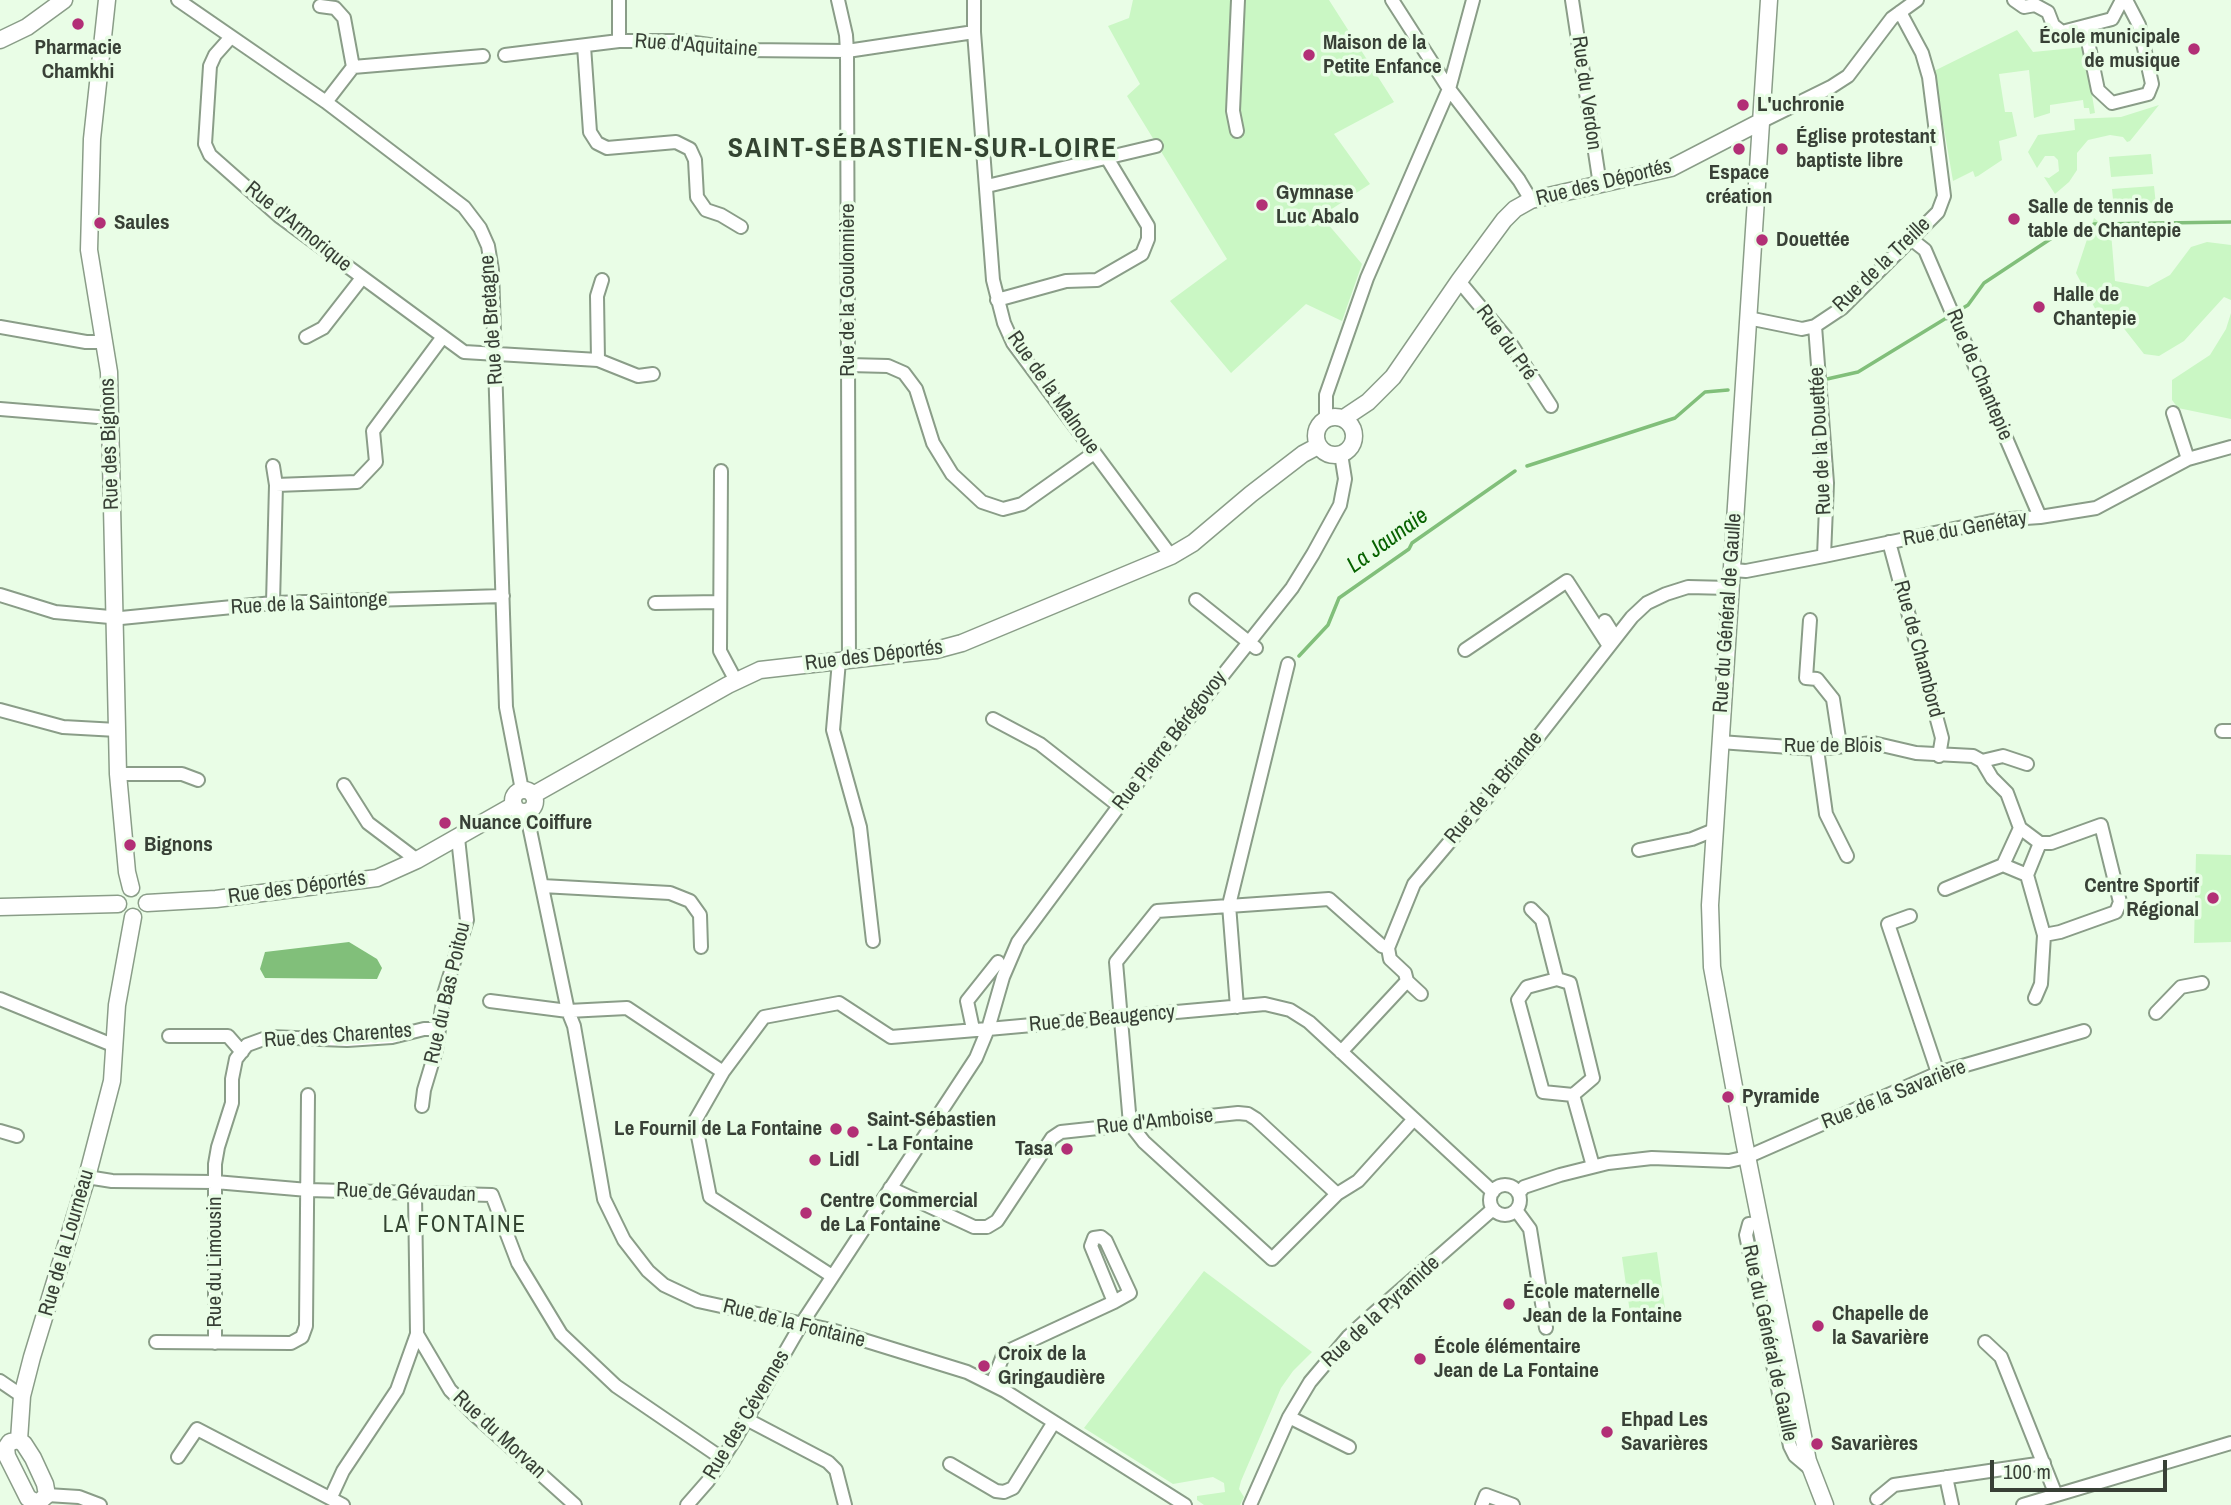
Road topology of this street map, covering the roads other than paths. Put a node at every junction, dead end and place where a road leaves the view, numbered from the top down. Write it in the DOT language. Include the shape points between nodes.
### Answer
graph roads {
  1 [pos="64,0"];
  2 [pos="107,0"];
  3 [pos="178,0"];
  4 [pos="619,0"];
  5 [pos="838,0"];
  6 [pos="974,0"];
  7 [pos="1238,0"];
  8 [pos="1392,0"];
  9 [pos="1473,0"];
  10 [pos="1572,0"];
  11 [pos="1769,0"];
  12 [pos="1917,0"];
  13 [pos="2014,0"];
  14 [pos="2124,0"];
  15 [pos="320,6"];
  16 [pos="1900,12"];
  17 [pos="2085,27"];
  18 [pos="974,32"];
  19 [pos="231,37"];
  20 [pos="0,40"];
  21 [pos="619,41"];
  22 [pos="584,46"];
  23 [pos="847,51"];
  24 [pos="505,55"];
  25 [pos="483,57"];
  26 [pos="353,66"];
  27 [pos="1449,89"];
  28 [pos="326,102"];
  29 [pos="1760,122"];
  30 [pos="1237,131"];
  31 [pos="1156,146"];
  32 [pos="1107,158"];
  33 [pos="1600,185"];
  34 [pos="987,186"];
  35 [pos="1531,200"];
  36 [pos="741,227"];
  37 [pos="1911,239"];
  38 [pos="362,278"];
  39 [pos="602,280"];
  40 [pos="1460,281"];
  41 [pos="997,300"];
  42 [pos="1748,318"];
  43 [pos="1815,326"];
  44 [pos="0,327"];
  45 [pos="306,337"];
  46 [pos="442,338"];
  47 [pos="104,342"];
  48 [pos="495,355"];
  49 [pos="598,360"];
  50 [pos="849,365"];
  51 [pos="653,374"];
  52 [pos="1551,406"];
  53 [pos="0,409"];
  54 [pos="2174,413"];
  55 [pos="110,418"];
  56 [pos="1326,418"];
  57 [pos="1349,425"];
  58 [pos="1318,446"];
  59 [pos="2231,447"];
  60 [pos="1094,453"];
  61 [pos="1341,454"];
  62 [pos="2188,459"];
  63 [pos="273,466"];
  64 [pos="721,471"];
  65 [pos="276,485"];
  66 [pos="2040,517"];
  67 [pos="1889,542"];
  68 [pos="1171,556"];
  69 [pos="1824,556"];
  70 [pos="1732,570"];
  71 [pos="1730,588"];
  72 [pos="0,595"];
  73 [pos="503,596"];
  74 [pos="1196,600"];
  75 [pos="273,603"];
  76 [pos="655,603"];
  77 [pos="720,603"];
  78 [pos="115,618"];
  79 [pos="1811,620"];
  80 [pos="1605,621"];
  81 [pos="1612,642"];
  82 [pos="1252,646"];
  83 [pos="1465,650"];
  84 [pos="844,659"];
  85 [pos="1288,664"];
  86 [pos="736,681"];
  87 [pos="0,710"];
  88 [pos="993,719"];
  89 [pos="117,730"];
  90 [pos="1720,743"];
  91 [pos="1840,745"];
  92 [pos="1818,749"];
  93 [pos="1939,756"];
  94 [pos="1982,761"];
  95 [pos="2027,764"];
  96 [pos="118,774"];
  97 [pos="198,780"];
  98 [pos="344,785"];
  99 [pos="527,793"];
  100 [pos="1119,806"];
  101 [pos="520,808"];
  102 [pos="2020,828"];
  103 [pos="1714,830"];
  104 [pos="458,838"];
  105 [pos="2040,843"];
  106 [pos="1639,850"];
  107 [pos="1847,856"];
  108 [pos="417,860"];
  109 [pos="2003,865"];
  110 [pos="2027,875"];
  111 [pos="542,886"];
  112 [pos="131,888"];
  113 [pos="1945,889"];
  114 [pos="147,903"];
  115 [pos="118,904"];
  116 [pos="1229,905"];
  117 [pos="0,907"];
  118 [pos="1531,909"];
  119 [pos="1910,916"];
  120 [pos="133,917"];
  121 [pos="2044,935"];
  122 [pos="873,941"];
  123 [pos="701,947"];
  124 [pos="1388,948"];
  125 [pos="998,962"];
  126 [pos="1557,979"];
  127 [pos="1407,981"];
  128 [pos="2202,983"];
  129 [pos="1422,994"];
  130 [pos="2035,998"];
  131 [pos="0,999"];
  132 [pos="490,1000"];
  133 [pos="1237,1007"];
  134 [pos="568,1011"];
  135 [pos="2156,1013"];
  136 [pos="1120,1017"];
  137 [pos="438,1028"];
  138 [pos="973,1029"];
  139 [pos="988,1029"];
  140 [pos="2084,1031"];
  141 [pos="169,1036"];
  142 [pos="115,1046"];
  143 [pos="242,1052"];
  144 [pos="1342,1052"];
  145 [pos="723,1072"];
  146 [pos="1938,1073"];
  147 [pos="308,1095"];
  148 [pos="1573,1095"];
  149 [pos="422,1106"];
  150 [pos="1414,1119"];
  151 [pos="1130,1124"];
  152 [pos="0,1131"];
  153 [pos="17,1136"];
  154 [pos="1747,1157"];
  155 [pos="1593,1166"];
  156 [pos="87,1177"];
  157 [pos="215,1182"];
  158 [pos="890,1188"];
  159 [pos="308,1190"];
  160 [pos="1493,1192"];
  161 [pos="1519,1193"];
  162 [pos="415,1194"];
  163 [pos="1337,1194"];
  164 [pos="1493,1209"];
  165 [pos="1516,1210"];
  166 [pos="832,1276"];
  167 [pos="1114,1302"];
  168 [pos="802,1322"];
  169 [pos="1546,1328"];
  170 [pos="417,1334"];
  171 [pos="156,1342"];
  172 [pos="1985,1342"];
  173 [pos="215,1343"];
  174 [pos="0,1381"];
  175 [pos="992,1384"];
  176 [pos="22,1396"];
  177 [pos="1289,1417"];
  178 [pos="748,1420"];
  179 [pos="1054,1422"];
  180 [pos="2231,1443"];
  181 [pos="8,1445"];
  182 [pos="1349,1447"];
  183 [pos="178,1457"];
  184 [pos="723,1459"];
  185 [pos="2044,1463"];
  186 [pos="950,1464"];
  187 [pos="1808,1464"];
  188 [pos="1946,1476"];
  189 [pos="2056,1495"];
  190 [pos="331,1497"];
  191 [pos="1877,1499"];
  192 [pos="43,1500"];
  193 [pos="100,1505"];
  194 [pos="343,1505"];
  195 [pos="575,1505"];
  196 [pos="687,1505"];
  197 [pos="845,1505"];
  198 [pos="1185,1505"];
  199 [pos="1250,1505"];
  200 [pos="1482,1505"];
  201 [pos="1513,1505"];
  202 [pos="1814,1505"];
  203 [pos="1825,1505"];
  204 [pos="1952,1505"];
  205 [pos="2023,1505"];
  1 -- 20 [label="street"];
  2 -- 47 [label="street, Rue des Bignons" via="92,139 89,250"];
  3 -- 19 [label="street, Rue de Bretagne"];
  4 -- 21 [label="street"];
  5 -- 23 [label="street, Rue de la Goulonnière"];
  6 -- 18 [label="street, Rue de la Malnoue"];
  7 -- 30 [label="street" via="1233,111"];
  8 -- 27 [label="street"];
  9 -- 27 [label="street"];
  10 -- 33 [label="street, Rue du Verdon"];
  11 -- 29 [label="street, Rue du Général de Gaulle"];
  12 -- 16 [label="street"];
  13 -- 17 [label="street" via="2048,12 2062,32"];
  14 -- 17 [label="street" via="2112,19"];
  14 -- 17 [label="street" via="2139,25 2152,83 2148,94 2112,103 2098,90"];
  15 -- 26 [label="street" via="335,8 344,18"];
  16 -- 29 [label="street" via="1848,76"];
  16 -- 37 [label="street, Rue de la Treille" via="1929,77 1944,196 1938,212"];
  18 -- 23 [label="street"];
  18 -- 34 [label="street, Rue de la Malnoue"];
  19 -- 28 [label="street, Rue de Bretagne"];
  19 -- 38 [label="street, Rue d'Armorique" via="210,66 205,144 210,155 279,216"];
  21 -- 22 [label="street, Rue d'Aquitaine"];
  21 -- 23 [label="street, Rue d'Aquitaine"];
  22 -- 24 [label="street, Rue d'Aquitaine"];
  22 -- 36 [label="street" via="590,132 597,143 607,148 676,142 690,149 697,197 706,209"];
  23 -- 50 [label="street, Rue de la Goulonnière"];
  25 -- 26 [label="street"];
  26 -- 28 [label="street"];
  27 -- 35 [label="street"];
  27 -- 56 [label="street" via="1367,278 1326,395"];
  28 -- 48 [label="street, Rue de Bretagne" via="464,207 480,228 492,270"];
  29 -- 33 [label="street, Rue des Déportés" via="1671,168"];
  29 -- 42 [label="street, Rue du Général de Gaulle"];
  31 -- 32 [label="street"];
  32 -- 34 [label="street"];
  32 -- 41 [label="street" via="1148,226 1142,254 1097,280 1066,281"];
  33 -- 35 [label="street, Rue des Déportés"];
  34 -- 41 [label="street, Rue de la Malnoue"];
  35 -- 40 [label="street, Rue des Déportés" via="1504,220"];
  37 -- 43 [label="street, Rue de la Treille" via="1842,308"];
  37 -- 66 [label="street, Rue de Chantepie" via="1925,250"];
  38 -- 45 [label="street" via="323,328"];
  38 -- 46 [label="street, Rue d'Armorique"];
  39 -- 49 [label="street" via="597,296"];
  40 -- 52 [label="street, Rue du Pré" via="1509,341"];
  40 -- 57 [label="street, Rue des Déportés" via="1393,377"];
  41 -- 60 [label="street, Rue de la Malnoue" via="1013,343"];
  42 -- 43 [label="street, Rue de la Treille" via="1802,329"];
  42 -- 70 [label="street, Rue du Général de Gaulle"];
  43 -- 69 [label="street, Rue de la Douettée" via="1827,483"];
  44 -- 47 [label="street"];
  46 -- 48 [label="street, Rue d'Armorique" via="464,352"];
  46 -- 65 [label="street" via="373,431 376,461 357,482"];
  47 -- 55 [label="street, Rue des Bignons"];
  48 -- 49 [label="street, Rue d'Armorique"];
  48 -- 73 [label="street, Rue de Bretagne"];
  49 -- 51 [label="street, Rue d'Armorique" via="638,376"];
  50 -- 60 [label="street" via="888,366 904,373 916,389 933,443 952,474 982,502 1003,509 1022,504"];
  50 -- 84 [label="street, Rue de la Goulonnière"];
  53 -- 55 [label="street"];
  54 -- 62 [label="street"];
  55 -- 78 [label="street, Rue des Bignons"];
  56 -- 57 [label="street" via="1335,416"];
  56 -- 58 [label="street" via="1316,430"];
  57 -- 61 [label="street" via="1353,442"];
  58 -- 61 [label="street" via="1329,454"];
  58 -- 68 [label="street, Rue des Déportés"];
  59 -- 62 [label="street, Rue du Genétay"];
  60 -- 68 [label="street, Rue de la Malnoue"];
  61 -- 82 [label="street, Rue Pierre Bérégovoy" via="1345,479 1333,522"];
  62 -- 66 [label="street, Rue du Genétay" via="2095,508"];
  63 -- 65 [label="street"];
  64 -- 77 [label="street"];
  65 -- 75 [label="street"];
  66 -- 67 [label="street, Rue du Genétay" via="1997,520"];
  67 -- 69 [label="street, Rue du Genétay"];
  67 -- 93 [label="street, Rue de Chambord" via="1942,738"];
  68 -- 84 [label="street, Rue des Déportés" via="962,643"];
  69 -- 70 [label="street, Rue du Genétay"];
  70 -- 71 [label="street, Rue du Général de Gaulle"];
  71 -- 81 [label="street, Rue de la Briande" via="1688,587 1665,594 1647,603"];
  71 -- 90 [label="street, Rue du Général de Gaulle"];
  72 -- 78 [label="street, Rue de la Saintonge" via="55,612"];
  73 -- 75 [label="street, Rue de la Saintonge"];
  73 -- 99 [label="street, Rue de Bretagne" via="506,707"];
  74 -- 82 [label="street"];
  75 -- 78 [label="street, Rue de la Saintonge"];
  76 -- 77 [label="street"];
  77 -- 86 [label="street" via="720,651"];
  78 -- 89 [label="street, Rue des Bignons"];
  79 -- 91 [label="street" via="1806,678 1816,679 1833,699"];
  80 -- 81 [label="street"];
  81 -- 83 [label="street" via="1567,581"];
  81 -- 124 [label="street, Rue de la Briande" via="1414,884"];
  82 -- 100 [label="street, Rue Pierre Bérégovoy"];
  84 -- 86 [label="street, Rue des Déportés" via="760,670"];
  84 -- 122 [label="street, Rue de la Goulonnière" via="833,730 860,827"];
  85 -- 116 [label="street"];
  86 -- 99 [label="street, Rue des Déportés"];
  87 -- 89 [label="street" via="63,727"];
  88 -- 100 [label="street" via="1040,744"];
  89 -- 96 [label="street, Rue des Bignons"];
  90 -- 92 [label="street, Rue de Blois"];
  90 -- 103 [label="street, Rue du Général de Gaulle"];
  91 -- 92 [label="street, Rue de Blois"];
  91 -- 93 [label="street, Rue de Blois" via="1873,743"];
  92 -- 107 [label="street" via="1826,814"];
  93 -- 94 [label="street, Rue de Blois"];
  94 -- 95 [label="street, Rue de Blois" via="2003,756"];
  94 -- 102 [label="street" via="2007,793"];
  96 -- 97 [label="street" via="182,774"];
  96 -- 112 [label="street, Rue des Bignons"];
  98 -- 108 [label="street" via="368,823"];
  99 -- 101 [label="street" via="534,805"];
  100 -- 139 [label="street, Rue Pierre Bérégovoy" via="1018,942"];
  101 -- 104 [label="street, Rue des Déportés"];
  101 -- 111 [label="street, Rue de la Fontaine"];
  102 -- 105 [label="street"];
  102 -- 109 [label="street"];
  103 -- 106 [label="street"];
  103 -- 154 [label="street, Rue du Général de Gaulle" via="1713,967"];
  104 -- 108 [label="street, Rue des Déportés"];
  104 -- 137 [label="street, Rue du Bas Poitou" via="467,920"];
  105 -- 110 [label="street"];
  105 -- 121 [label="street" via="2052,844 2101,825 2120,902 2116,912"];
  108 -- 114 [label="street, Rue des Déportés" via="365,881"];
  109 -- 110 [label="street"];
  109 -- 113 [label="street"];
  110 -- 121 [label="street"];
  111 -- 123 [label="street" via="670,893 690,901 700,915"];
  111 -- 134 [label="street, Rue de la Fontaine"];
  112 -- 114 [label="street" via="142,892"];
  112 -- 115 [label="street" via="121,894"];
  114 -- 120 [label="street" via="142,913"];
  115 -- 117 [label="street"];
  115 -- 120 [label="street" via="124,914"];
  116 -- 124 [label="street" via="1329,899"];
  116 -- 133 [label="street"];
  116 -- 136 [label="street" via="1157,911 1116,962"];
  118 -- 126 [label="street" via="1542,920"];
  119 -- 146 [label="street" via="1888,924"];
  120 -- 142 [label="street, Rue de la Lourneau" via="117,1005"];
  121 -- 130 [label="street"];
  124 -- 127 [label="street" via="1390,959"];
  125 -- 138 [label="street" via="967,1001"];
  126 -- 148 [label="street" via="1570,983 1593,1078"];
  126 -- 148 [label="street" via="1527,986 1518,1000 1543,1092"];
  127 -- 129 [label="street"];
  127 -- 144 [label="street"];
  128 -- 135 [label="street" via="2181,987"];
  131 -- 142 [label="street"];
  132 -- 134 [label="street"];
  133 -- 136 [label="street, Rue de Beaugency"];
  133 -- 144 [label="street, Rue de Beaugency" via="1265,1004 1290,1010"];
  134 -- 145 [label="street" via="627,1008"];
  134 -- 168 [label="street, Rue de la Fontaine" via="604,1199 636,1257 681,1295"];
  136 -- 139 [label="street, Rue de Beaugency"];
  136 -- 151 [label="street"];
  137 -- 143 [label="street, Rue des Charentes" via="348,1040 270,1037 247,1045"];
  137 -- 149 [label="street, Rue du Bas Poitou"];
  138 -- 139 [label="street, Rue de Beaugency"];
  138 -- 145 [label="street, Rue de Beaugency" via="891,1037 839,1003 764,1017"];
  139 -- 158 [label="street" via="976,1058"];
  140 -- 146 [label="street, Rue de la Savarière"];
  141 -- 143 [label="street, Rue des Charentes" via="228,1036"];
  142 -- 156 [label="street, Rue de la Lourneau" via="113,1081"];
  143 -- 157 [label="street, Rue des Charentes" via="236,1059"];
  144 -- 150 [label="street, Rue de Beaugency"];
  145 -- 166 [label="street, Rue de Beaugency" via="695,1121 710,1197"];
  146 -- 154 [label="street, Rue de la Savarière"];
  147 -- 159 [label="street"];
  148 -- 155 [label="street"];
  150 -- 160 [label="street, Rue de Beaugency"];
  150 -- 163 [label="street" via="1358,1181"];
  151 -- 158 [label="street, Rue d'Amboise" via="1070,1130 1052,1138 997,1221 987,1227 974,1227"];
  151 -- 163 [label="street, Rue d'Amboise" via="1248,1114"];
  151 -- 163 [label="street" via="1272,1259"];
  152 -- 153 [label="street"];
  154 -- 155 [label="street" via="1729,1161 1653,1158"];
  154 -- 187 [label="street, Rue du Général de Gaulle"];
  155 -- 161 [label="street" via="1524,1187"];
  156 -- 157 [label="street, Rue de Gévaudan"];
  156 -- 176 [label="street, Rue de la Lourneau"];
  157 -- 159 [label="street, Rue de Gévaudan"];
  157 -- 173 [label="street, Rue du Limousin"];
  158 -- 166 [label="street"];
  159 -- 162 [label="street, Rue de Gévaudan"];
  159 -- 173 [label="street, Rue du Limousin" via="306,1326 302,1337 291,1343"];
  160 -- 161 [label="street" via="1504,1185"];
  160 -- 164 [label="street"];
  161 -- 165 [label="street"];
  162 -- 170 [label="street, Rue du Morvan"];
  162 -- 184 [label="street, Rue de Gévaudan" via="492,1195 519,1263 561,1334 617,1386"];
  164 -- 165 [label="street" via="1503,1215"];
  164 -- 177 [label="street, Rue de la Pyramide" via="1348,1337 1310,1381"];
  165 -- 169 [label="street" via="1530,1229"];
  166 -- 168 [label="street"];
  167 -- 167 [label="street" via="1091,1246 1094,1238 1106,1241 1130,1293"];
  167 -- 175 [label="street" via="1004,1353"];
  168 -- 175 [label="street, Rue de la Fontaine" via="967,1372"];
  168 -- 178 [label="street, Rue des Cévennes"];
  170 -- 190 [label="street" via="397,1390"];
  170 -- 195 [label="street, Rue du Morvan" via="450,1390"];
  171 -- 173 [label="street, Rue du Limousin"];
  172 -- 185 [label="street" via="2001,1357"];
  174 -- 176 [label="street"];
  175 -- 179 [label="street, Rue de la Fontaine"];
  176 -- 181 [label="street, Rue de la Lourneau"];
  177 -- 182 [label="street"];
  177 -- 199 [label="street, Rue de la Pyramide"];
  178 -- 184 [label="street, Rue des Cévennes"];
  178 -- 197 [label="street" via="828,1462 836,1470"];
  179 -- 186 [label="street" via="1013,1488 1004,1492"];
  179 -- 198 [label="street, Rue de la Fontaine"];
  180 -- 189 [label="street"];
  181 -- 192 [label="street, Rue de la Lourneau" via="7,1457 28,1498"];
  181 -- 192 [label="street" via="24,1444 33,1458 45,1484"];
  183 -- 190 [label="street" via="197,1429"];
  184 -- 196 [label="street, Rue des Cévennes"];
  185 -- 188 [label="street"];
  185 -- 189 [label="street"];
  187 -- 202 [label="street, Rue du Général de Gaulle"];
  187 -- 203 [label="street, Rue du Général de Gaulle"];
  188 -- 191 [label="street" via="1894,1485"];
  188 -- 204 [label="street"];
  189 -- 205 [label="street"];
  190 -- 194 [label="street"];
  192 -- 193 [label="street" via="79,1497"];
  200 -- 201 [label="street" via="1486,1495"];
}
